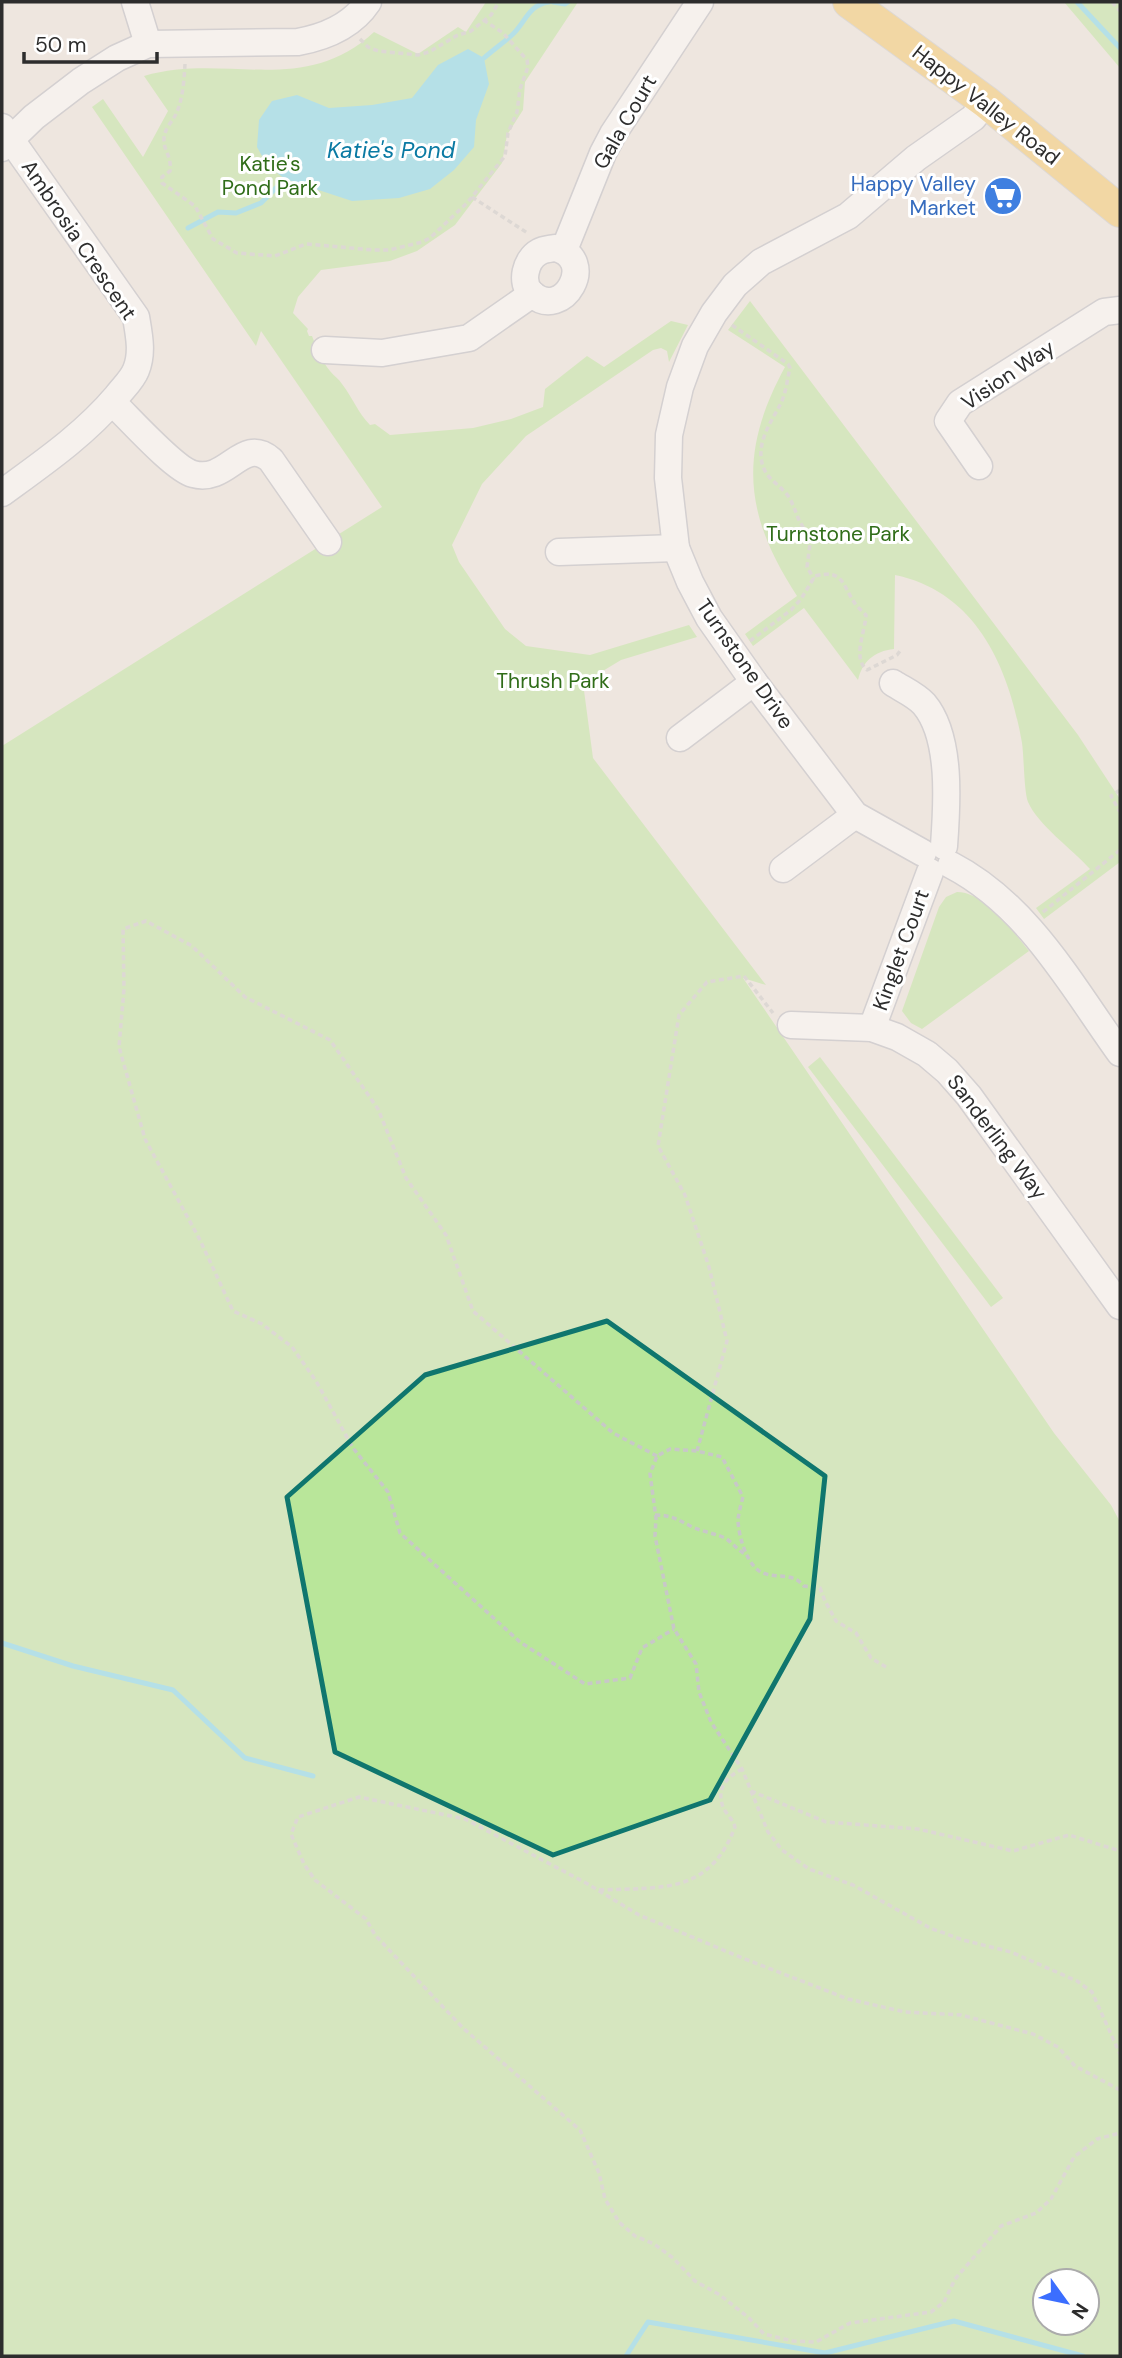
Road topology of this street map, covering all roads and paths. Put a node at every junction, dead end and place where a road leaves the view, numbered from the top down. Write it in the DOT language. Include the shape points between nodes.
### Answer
graph roads {
  1 [pos="135,2"];
  2 [pos="368,2"];
  3 [pos="499,2"];
  4 [pos="700,2"];
  5 [pos="849,2"];
  6 [pos="1112,2"];
  7 [pos="1120,11"];
  8 [pos="485,21"];
  9 [pos="359,38"];
  10 [pos="148,44"];
  11 [pos="185,61"];
  12 [pos="986,102"];
  13 [pos="5,138"];
  14 [pos="472,197"];
  15 [pos="1120,211"];
  16 [pos="535,238"];
  17 [pos="564,250"];
  18 [pos="532,294"];
  19 [pos="1120,310"];
  20 [pos="725,320"];
  21 [pos="325,350"];
  22 [pos="111,402"];
  23 [pos="979,466"];
  24 [pos="2,494"];
  25 [pos="328,541"];
  26 [pos="676,548"];
  27 [pos="559,552"];
  28 [pos="814,579"];
  29 [pos="748,642"];
  30 [pos="900,651"];
  31 [pos="754,682"];
  32 [pos="892,683"];
  33 [pos="680,737"];
  34 [pos="1120,790"];
  35 [pos="1120,812"];
  36 [pos="855,815"];
  37 [pos="1120,850"];
  38 [pos="937,859"];
  39 [pos="783,869"];
  40 [pos="1042,914"];
  41 [pos="784,1021"];
  42 [pos="872,1028"];
  43 [pos="1120,1053"];
  44 [pos="1120,1306"];
  45 [pos="697,1451"];
  46 [pos="657,1456"];
  47 [pos="655,1515"];
  48 [pos="749,1556"];
  49 [pos="674,1629"];
  50 [pos="887,1667"];
  51 [pos="742,1769"];
  52 [pos="750,1791"];
  53 [pos="1120,1851"];
  54 [pos="598,1890"];
  55 [pos="1120,2054"];
  56 [pos="1120,2090"];
  57 [pos="1120,2133"];
  1 -- 10 [label="street"];
  2 -- 10 [label="street" via="354,18 315,39"];
  3 -- 8 [label="path"];
  4 -- 17 [label="street, Gala Court" via="613,134"];
  5 -- 12 [label="main road, Happy Valley Road"];
  6 -- 7 [label="path"];
  8 -- 9 [label="path" via="418,54 378,51"];
  8 -- 14 [label="path" via="514,44 528,67 505,156"];
  10 -- 13 [label="street" via="81,81"];
  11 -- 14 [label="path" via="179,106 164,140 171,164 162,183 186,198 213,239 223,246 247,255 275,256 306,244 389,250 430,238"];
  12 -- 15 [label="main road, Happy Valley Road"];
  12 -- 26 [label="street, Turnstone Drive" via="973,118 916,158 848,216 761,262 713,313 680,387 670,435 668,478"];
  13 -- 22 [label="street, Ambrosia Crescent" via="136,317 140,356 135,372"];
  14 -- 16 [label="path"];
  17 -- 18 [label="street" via="546,249 531,260 525,278"];
  17 -- 18 [label="street" via="575,268 572,288 554,300"];
  18 -- 21 [label="street" via="469,338 382,353"];
  19 -- 23 [label="street, Vision Way" via="1104,312 960,403 948,421"];
  20 -- 28 [label="path" via="790,368 761,452 765,471 790,500 811,536 807,567"];
  22 -- 24 [label="street, Ambrosia Crescent" via="76,438"];
  22 -- 25 [label="street" via="191,474 205,476 250,452 262,453"];
  26 -- 27 [label="street"];
  26 -- 31 [label="street, Turnstone Drive" via="709,618"];
  28 -- 29 [label="path" via="791,610"];
  28 -- 30 [label="path" via="827,573 841,578 866,615 859,652 862,666 867,670"];
  31 -- 33 [label="street"];
  31 -- 36 [label="street, Turnstone Drive"];
  32 -- 38 [label="street, Kinglet Court" via="923,703 941,745 947,779"];
  34 -- 35 [label="path" via="1111,796"];
  36 -- 38 [label="street, Turnstone Drive"];
  36 -- 39 [label="street"];
  37 -- 40 [label="path"];
  38 -- 42 [label="street, Kinglet Court"];
  38 -- 43 [label="street, Turnstone Drive" via="998,896 1020,917"];
  41 -- 42 [label="street, Sanderling Way"];
  41 -- 45 [label="path" via="744,976 707,982 679,1015 657,1146 685,1195 727,1340"];
  42 -- 44 [label="street, Sanderling Way" via="928,1054 947,1071"];
  45 -- 46 [label="path" via="670,1449"];
  45 -- 48 [label="path" via="722,1457 732,1473 743,1497 738,1518"];
  46 -- 47 [label="path" via="650,1474"];
  46 -- 49 [label="path" via="613,1433 473,1311 446,1235 406,1178 378,1109 330,1040 244,997 192,946 146,920 123,929 119,1047 145,1139 233,1311 262,1324 292,1347 353,1448 388,1492 400,1532 520,1642 584,1684 630,1678 642,1648"];
  47 -- 48 [label="path" via="667,1515 714,1533"];
  47 -- 49 [label="path"];
  48 -- 50 [label="path" via="754,1568 765,1574 791,1576 804,1586 820,1588 836,1620 856,1633 871,1658"];
  49 -- 51 [label="path" via="696,1664 699,1692 711,1722"];
  51 -- 52 [label="path"];
  51 -- 54 [label="path" via="724,1784 724,1809 735,1827 712,1866 675,1886"];
  52 -- 53 [label="path" via="825,1822 918,1829 1013,1851 1069,1835"];
  52 -- 55 [label="path" via="768,1832 782,1850 808,1869 853,1885 930,1928 1011,1952 1077,1981 1092,1992"];
  54 -- 56 [label="path" via="639,1915 848,1999 905,2012 961,2015 1034,2034 1058,2047 1075,2066"];
  54 -- 57 [label="path" via="465,1819 359,1797 298,1817 291,1834 315,1880 366,1919 375,1935 463,2028 580,2130 605,2199 619,2222 673,2258 695,2281 720,2295 764,2334 816,2342 850,2323 931,2312 944,2302 955,2278 1001,2226 1036,2213 1051,2199 1074,2157 1097,2139"];
}
